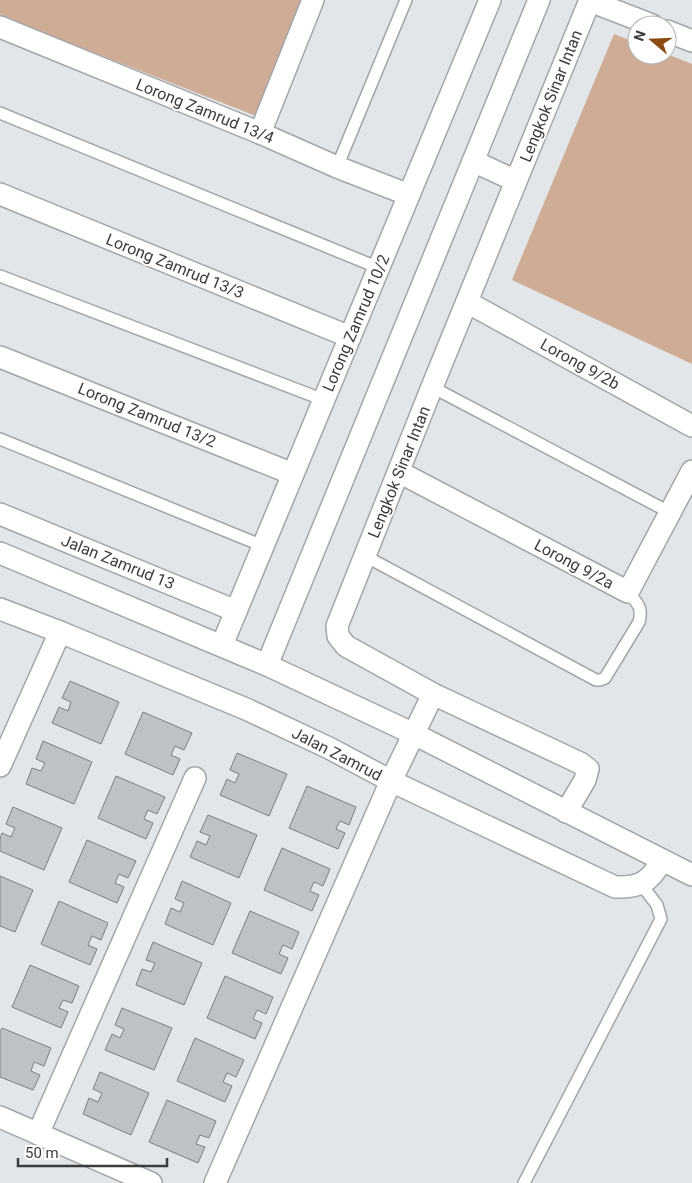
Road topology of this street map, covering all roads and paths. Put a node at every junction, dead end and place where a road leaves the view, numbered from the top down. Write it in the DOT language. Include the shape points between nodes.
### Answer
graph roads {
  1 [pos="313,0"];
  2 [pos="406,0"];
  3 [pos="490,0"];
  4 [pos="539,0"];
  5 [pos="590,0"];
  6 [pos="627,15"];
  7 [pos="0,27"];
  8 [pos="677,35"];
  9 [pos="692,41"];
  10 [pos="0,113"];
  11 [pos="260,133"];
  12 [pos="473,161"];
  13 [pos="337,167"];
  14 [pos="516,181"];
  15 [pos="0,194"];
  16 [pos="409,195"];
  17 [pos="379,268"];
  18 [pos="0,276"];
  19 [pos="467,302"];
  20 [pos="350,337"];
  21 [pos="0,357"];
  22 [pos="432,387"];
  23 [pos="324,400"];
  24 [pos="692,426"];
  25 [pos="0,439"];
  26 [pos="692,471"];
  27 [pos="399,472"];
  28 [pos="293,474"];
  29 [pos="670,513"];
  30 [pos="0,514"];
  31 [pos="263,546"];
  32 [pos="0,553"];
  33 [pos="365,556"];
  34 [pos="628,592"];
  35 [pos="0,609"];
  36 [pos="236,611"];
  37 [pos="60,632"];
  38 [pos="222,645"];
  39 [pos="267,665"];
  40 [pos="433,694"];
  41 [pos="414,734"];
  42 [pos="0,766"];
  43 [pos="195,778"];
  44 [pos="391,781"];
  45 [pos="566,812"];
  46 [pos="662,860"];
  47 [pos="692,875"];
  48 [pos="641,884"];
  49 [pos="0,1117"];
  50 [pos="38,1134"];
  51 [pos="151,1183"];
  52 [pos="215,1183"];
  53 [pos="524,1183"];
  1 -- 11 [label="street"];
  2 -- 13 [label="lane"];
  3 -- 16 [label="street, Lorong Zamrud 10/2"];
  4 -- 12 [label="street"];
  5 -- 6 [label="street"];
  5 -- 14 [label="street, Lengkok Sinar Intan"];
  7 -- 11 [label="street, Lorong Zamrud 13/4"];
  8 -- 9 [label="street"];
  10 -- 17 [label="lane"];
  11 -- 13 [label="street, Lorong Zamrud 13/4"];
  12 -- 14 [label="street"];
  12 -- 39 [label="street"];
  13 -- 16 [label="street, Lorong Zamrud 13/4"];
  14 -- 19 [label="street, Lengkok Sinar Intan"];
  15 -- 20 [label="street, Lorong Zamrud 13/3"];
  16 -- 17 [label="street, Lorong Zamrud 10/2"];
  17 -- 20 [label="street, Lorong Zamrud 10/2"];
  18 -- 23 [label="lane"];
  19 -- 22 [label="street, Lengkok Sinar Intan"];
  19 -- 24 [label="street, Lorong 9/2b"];
  20 -- 23 [label="street, Lorong Zamrud 10/2"];
  21 -- 28 [label="street, Lorong Zamrud 13/2"];
  22 -- 27 [label="street, Lengkok Sinar Intan"];
  22 -- 29 [label="lane"];
  23 -- 28 [label="street, Lorong Zamrud 10/2"];
  25 -- 31 [label="lane"];
  26 -- 29 [label="street, Lorong 9/2a"];
  27 -- 33 [label="street, Lengkok Sinar Intan"];
  27 -- 34 [label="street, Lorong 9/2a"];
  28 -- 31 [label="street, Lorong Zamrud 10/2"];
  29 -- 34 [label="street, Lorong 9/2a"];
  30 -- 36 [label="street, Jalan Zamrud 13"];
  31 -- 36 [label="street, Lorong Zamrud 10/2"];
  32 -- 38 [label="street"];
  33 -- 34 [label="lane" via="596,680 605,678 639,622 641,609"];
  33 -- 40 [label="street, Lengkok Sinar Intan" via="338,626 338,636 346,646"];
  35 -- 37 [label="street, Jalan Zamrud"];
  36 -- 38 [label="street, Lorong Zamrud 10/2"];
  37 -- 42 [label="street"];
  37 -- 44 [label="street, Jalan Zamrud" via="246,709"];
  38 -- 39 [label="street"];
  39 -- 41 [label="street"];
  40 -- 41 [label="street"];
  40 -- 45 [label="street, Lengkok Sinar Intan" via="580,763 588,770"];
  41 -- 44 [label="street"];
  41 -- 45 [label="street"];
  43 -- 50 [label="street"];
  44 -- 48 [label="street, Jalan Zamrud" via="615,887 629,888"];
  44 -- 52 [label="street"];
  45 -- 46 [label="street"];
  46 -- 47 [label="street"];
  46 -- 48 [label="street" via="656,872"];
  48 -- 53 [label="lane" via="657,905 661,919"];
  49 -- 50 [label="street"];
  50 -- 51 [label="street"];
}
